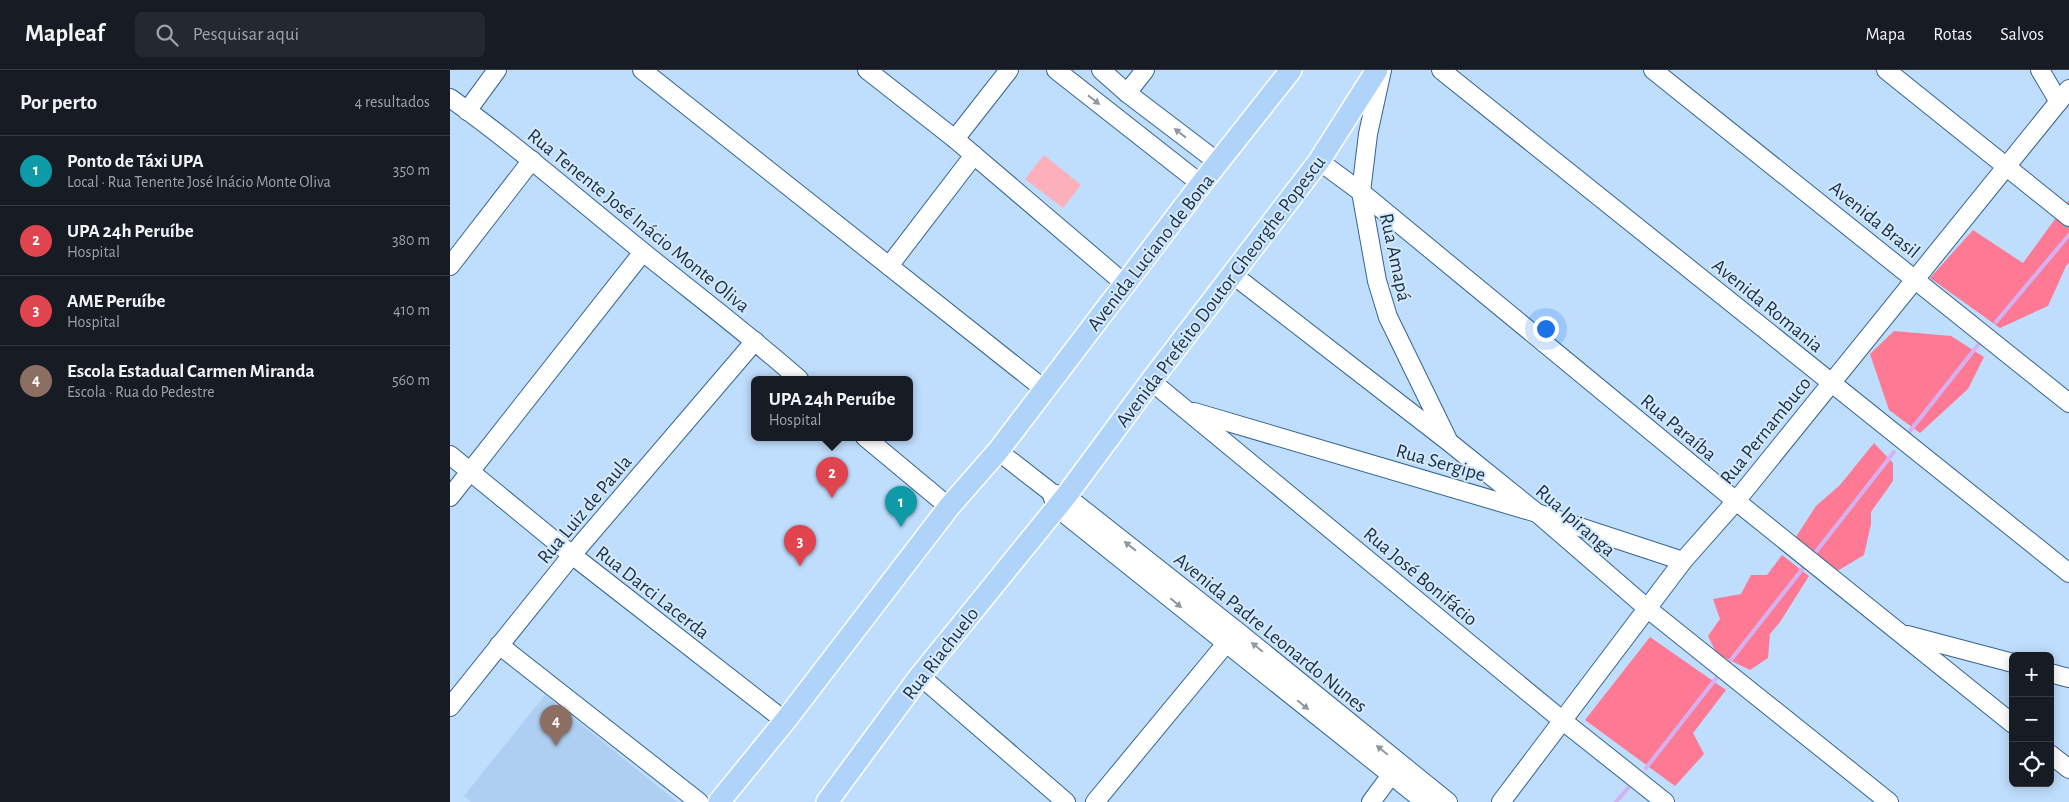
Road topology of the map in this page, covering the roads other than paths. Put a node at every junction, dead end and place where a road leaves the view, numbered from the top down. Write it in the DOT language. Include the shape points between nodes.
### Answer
graph roads {
  1 [pos="497,70"];
  2 [pos="642,70"];
  3 [pos="867,70"];
  4 [pos="1009,70"];
  5 [pos="1056,70"];
  6 [pos="1101,70"];
  7 [pos="1144,70"];
  8 [pos="1290,70"];
  9 [pos="1377,70"];
  10 [pos="1382,70"];
  11 [pos="1441,70"];
  12 [pos="1653,70"];
  13 [pos="1886,70"];
  14 [pos="2040,70"];
  15 [pos="1127,93"];
  16 [pos="2064,96"];
  17 [pos="450,98"];
  18 [pos="467,110"];
  19 [pos="954,139"];
  20 [pos="974,155"];
  21 [pos="532,160"];
  22 [pos="1319,161"];
  23 [pos="1219,163"];
  24 [pos="2005,166"];
  25 [pos="1200,184"];
  26 [pos="1361,192"];
  27 [pos="2069,217"];
  28 [pos="643,252"];
  29 [pos="450,266"];
  30 [pos="890,266"];
  31 [pos="1232,274"];
  32 [pos="1914,278"];
  33 [pos="1125,284"];
  34 [pos="755,341"];
  35 [pos="796,376"];
  36 [pos="1151,381"];
  37 [pos="1831,382"];
  38 [pos="1044,390"];
  39 [pos="2069,403"];
  40 [pos="1186,410"];
  41 [pos="870,441"];
  42 [pos="1449,442"];
  43 [pos="1004,443"];
  44 [pos="450,455"];
  45 [pos="471,472"];
  46 [pos="450,496"];
  47 [pos="1058,499"];
  48 [pos="1736,501"];
  49 [pos="949,507"];
  50 [pos="1536,513"];
  51 [pos="572,555"];
  52 [pos="1683,561"];
  53 [pos="2069,573"];
  54 [pos="1648,610"];
  55 [pos="1900,633"];
  56 [pos="1231,637"];
  57 [pos="500,645"];
  58 [pos="2009,662"];
  59 [pos="2054,674"];
  60 [pos="920,676"];
  61 [pos="2069,678"];
  62 [pos="450,707"];
  63 [pos="1562,721"];
  64 [pos="2009,721"];
  65 [pos="785,722"];
  66 [pos="2054,757"];
  67 [pos="2069,769"];
  68 [pos="1395,770"];
  69 [pos="699,802"];
  70 [pos="720,802"];
  71 [pos="827,802"];
  72 [pos="1066,802"];
  73 [pos="1095,802"];
  74 [pos="1371,802"];
  75 [pos="1424,802"];
  76 [pos="1448,802"];
  77 [pos="1501,802"];
  78 [pos="1665,802"];
  79 [pos="1889,802"];
  1 -- 18 [label="street"];
  2 -- 30 [label="street"];
  3 -- 19 [label="street"];
  4 -- 19 [label="street"];
  5 -- 25 [label="street, one-way"];
  6 -- 15 [label="street"];
  7 -- 15 [label="street"];
  8 -- 23 [label="main road, Avenida Luciano de Bona"];
  9 -- 22 [label="main road, Avenida Prefeito Doutor Gheorghe Popescu"];
  10 -- 26 [label="street, Rua Amapá" via="1368,134"];
  11 -- 37 [label="street, Avenida Romania"];
  12 -- 32 [label="street, Avenida Brasil"];
  13 -- 24 [label="street"];
  14 -- 16 [label="street"];
  23 -- 15 [label="street, one-way"];
  16 -- 24 [label="street, Rua Pernambuco"];
  17 -- 18 [label="street, Rua Tenente José Inácio Monte Oliva"];
  18 -- 21 [label="street, Rua Tenente José Inácio Monte Oliva"];
  19 -- 20 [label="street"];
  20 -- 30 [label="street"];
  20 -- 33 [label="street"];
  21 -- 28 [label="street, Rua Tenente José Inácio Monte Oliva"];
  21 -- 29 [label="street"];
  22 -- 26 [label="street, Rua Paraíba"];
  22 -- 31 [label="main road, Avenida Prefeito Doutor Gheorghe Popescu"];
  23 -- 25 [label="main road, Avenida Luciano de Bona"];
  24 -- 27 [label="street"];
  24 -- 32 [label="street, Rua Pernambuco"];
  25 -- 33 [label="main road, Avenida Luciano de Bona"];
  26 -- 42 [label="street, Rua Amapá" via="1377,281 1388,317"];
  26 -- 48 [label="street, Rua Paraíba"];
  28 -- 34 [label="street, Rua Tenente José Inácio Monte Oliva"];
  28 -- 45 [label="street"];
  30 -- 38 [label="street"];
  31 -- 36 [label="main road, Avenida Prefeito Doutor Gheorghe Popescu"];
  31 -- 42 [label="street, Rua Ipiranga"];
  32 -- 37 [label="street, Rua Pernambuco"];
  32 -- 39 [label="street, Avenida Brasil"];
  33 -- 38 [label="main road, Avenida Luciano de Bona"];
  34 -- 35 [label="street, Rua Tenente José Inácio Monte Oliva"];
  34 -- 51 [label="street, Rua Luiz de Paula"];
  36 -- 40 [label="street, Rua José Bonifácio"];
  36 -- 47 [label="main road, Avenida Prefeito Doutor Gheorghe Popescu"];
  37 -- 48 [label="street, Rua Pernambuco"];
  37 -- 53 [label="street, Avenida Romania"];
  38 -- 43 [label="main road, Avenida Luciano de Bona"];
  40 -- 50 [label="street, Rua Sergipe"];
  40 -- 63 [label="street, Rua José Bonifácio"];
  41 -- 49 [label="street"];
  42 -- 50 [label="street, Rua Ipiranga"];
  43 -- 47 [label="street, Avenida Padre Leonardo Nunes"];
  43 -- 49 [label="main road, Avenida Luciano de Bona"];
  44 -- 45 [label="street, Rua Darci Lacerda"];
  45 -- 46 [label="street"];
  45 -- 51 [label="street, Rua Darci Lacerda"];
  47 -- 56 [label="street, Avenida Padre Leonardo Nunes"];
  47 -- 60 [label="main road, Rua Riachuelo"];
  48 -- 52 [label="street, Rua Pernambuco"];
  48 -- 55 [label="street, Rua Paraíba"];
  49 -- 65 [label="main road, Avenida Luciano de Bona"];
  50 -- 52 [label="street, Rua Sergipe"];
  50 -- 54 [label="street, Rua Ipiranga"];
  51 -- 57 [label="street, Rua Luiz de Paula"];
  51 -- 65 [label="street, Rua Darci Lacerda"];
  52 -- 54 [label="street, Rua Pernambuco"];
  54 -- 63 [label="street, Rua Pernambuco"];
  54 -- 79 [label="street, Rua Ipiranga"];
  55 -- 58 [label="street"];
  55 -- 64 [label="street, Rua Paraíba"];
  56 -- 68 [label="street, Avenida Padre Leonardo Nunes"];
  56 -- 73 [label="street"];
  57 -- 62 [label="street, Rua Luiz de Paula"];
  57 -- 69 [label="street"];
  59 -- 61 [label="street"];
  60 -- 71 [label="main road, Rua Riachuelo"];
  60 -- 72 [label="street"];
  63 -- 77 [label="street, Rua Pernambuco"];
  63 -- 78 [label="street, Rua José Bonifácio"];
  65 -- 70 [label="main road, Avenida Luciano de Bona"];
  66 -- 67 [label="street"];
  68 -- 74 [label="street"];
  68 -- 75 [label="street, Avenida Padre Leonardo Nunes"];
  68 -- 76 [label="street, Avenida Padre Leonardo Nunes"];
}
